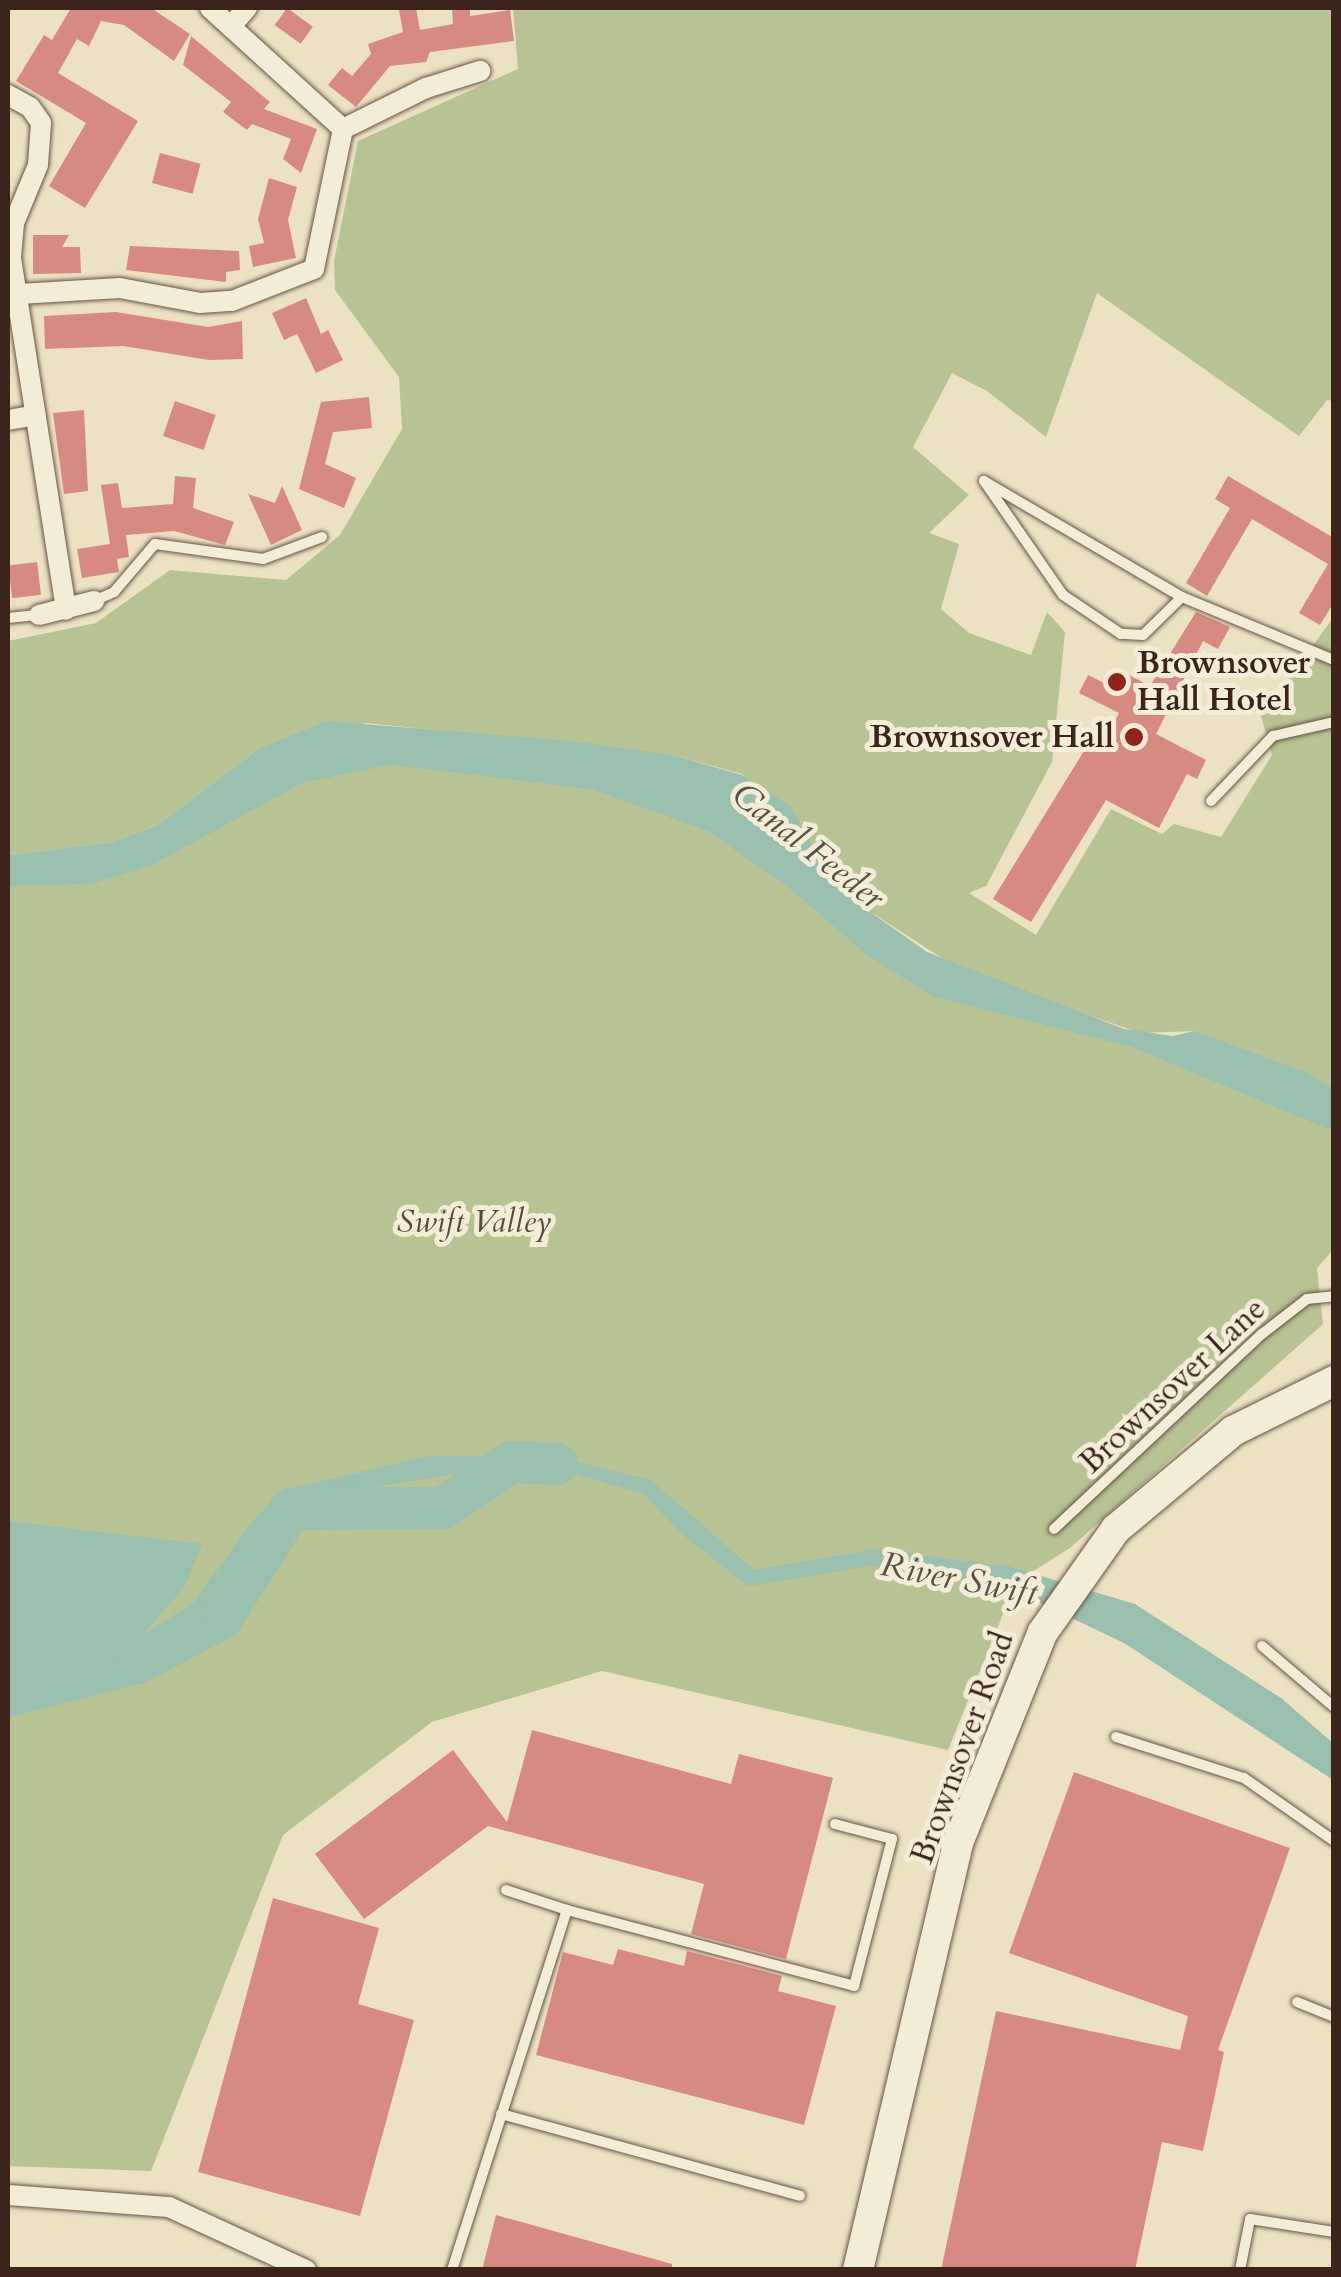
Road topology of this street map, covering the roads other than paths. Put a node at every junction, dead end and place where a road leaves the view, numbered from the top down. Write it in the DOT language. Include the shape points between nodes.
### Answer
graph roads {
  1 [pos="210,8"];
  2 [pos="247,8"];
  3 [pos="232,25"];
  4 [pos="480,71"];
  5 [pos="8,95"];
  6 [pos="343,129"];
  7 [pos="19,294"];
  8 [pos="36,415"];
  9 [pos="8,420"];
  10 [pos="322,537"];
  11 [pos="1182,597"];
  12 [pos="94,601"];
  13 [pos="66,610"];
  14 [pos="39,615"];
  15 [pos="8,618"];
  16 [pos="1334,660"];
  17 [pos="1334,722"];
  18 [pos="1211,800"];
  19 [pos="1334,1296"];
  20 [pos="1334,1381"];
  21 [pos="1054,1529"];
  22 [pos="1262,1646"];
  23 [pos="1334,1707"];
  24 [pos="1116,1737"];
  25 [pos="836,1824"];
  26 [pos="1334,1841"];
  27 [pos="506,1890"];
  28 [pos="567,1910"];
  29 [pos="1297,2002"];
  30 [pos="1334,2017"];
  31 [pos="502,2114"];
  32 [pos="8,2195"];
  33 [pos="800,2196"];
  34 [pos="1334,2232"];
  35 [pos="306,2270"];
  36 [pos="452,2270"];
  37 [pos="858,2270"];
  38 [pos="1240,2270"];
  1 -- 3 [label="street"];
  2 -- 3 [label="street"];
  3 -- 6 [label="street"];
  4 -- 6 [label="street" via="426,88"];
  5 -- 7 [label="street" via="30,107 42,139 14,223 11,258"];
  6 -- 7 [label="street" via="314,269 232,301 200,303 120,288"];
  7 -- 8 [label="street"];
  8 -- 9 [label="street"];
  8 -- 13 [label="street"];
  10 -- 12 [label="lane" via="263,559 155,544 114,592"];
  11 -- 11 [label="lane" via="1064,533 984,481 1063,595 1121,634 1144,635"];
  11 -- 16 [label="lane"];
  12 -- 13 [label="street"];
  13 -- 14 [label="street"];
  14 -- 15 [label="lane"];
  17 -- 18 [label="lane" via="1273,736"];
  19 -- 21 [label="lane, Brownsover Lane" via="1307,1300 1262,1334"];
  20 -- 37 [label="street, Brownsover Road" via="1233,1431 1100,1548 1043,1632 958,1843"];
  22 -- 23 [label="lane"];
  24 -- 26 [label="lane" via="1244,1778"];
  25 -- 28 [label="lane" via="892,1839 854,1986"];
  27 -- 28 [label="lane"];
  28 -- 31 [label="lane"];
  29 -- 30 [label="lane"];
  31 -- 33 [label="lane"];
  31 -- 36 [label="lane"];
  32 -- 35 [label="street" via="169,2207"];
  34 -- 38 [label="lane" via="1250,2219"];
}
